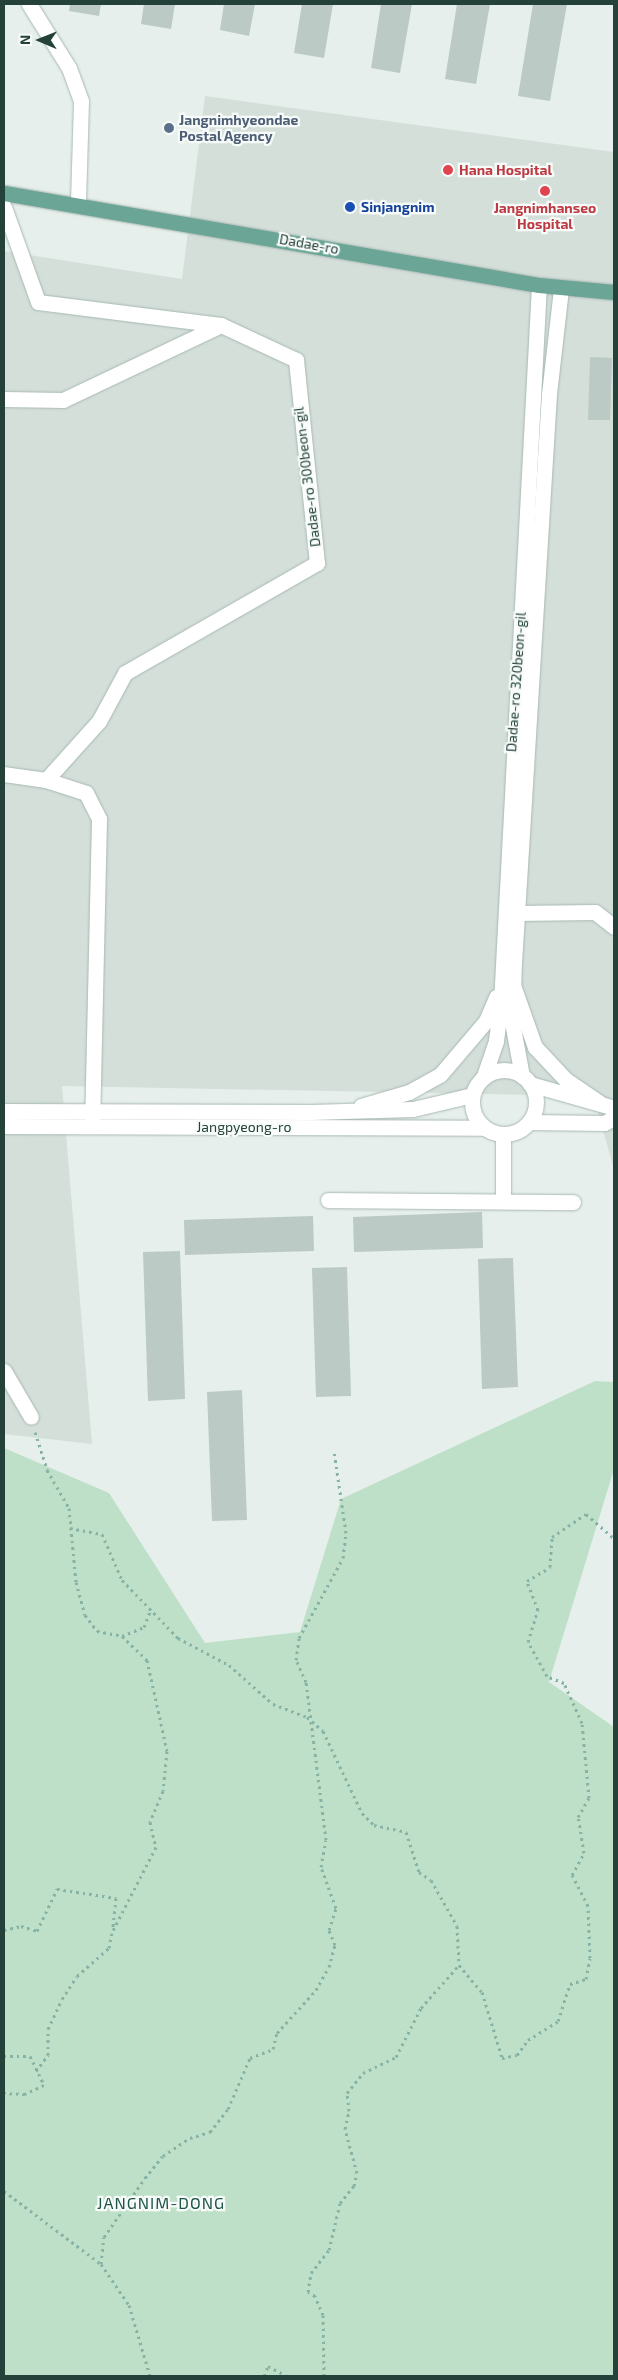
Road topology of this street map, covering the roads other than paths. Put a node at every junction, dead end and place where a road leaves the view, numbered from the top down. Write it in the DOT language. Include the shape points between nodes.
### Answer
graph roads {
  1 [pos="28,4"];
  2 [pos="4,193"];
  3 [pos="78,204"];
  4 [pos="4,207"];
  5 [pos="539,285"];
  6 [pos="561,288"];
  7 [pos="614,292"];
  8 [pos="221,325"];
  9 [pos="4,399"];
  10 [pos="4,774"];
  11 [pos="46,780"];
  12 [pos="516,914"];
  13 [pos="614,927"];
  14 [pos="507,985"];
  15 [pos="484,1076"];
  16 [pos="526,1080"];
  17 [pos="472,1095"];
  18 [pos="599,1102"];
  19 [pos="614,1108"];
  20 [pos="93,1110"];
  21 [pos="4,1111"];
  22 [pos="352,1111"];
  23 [pos="614,1118"];
  24 [pos="529,1122"];
  25 [pos="92,1125"];
  26 [pos="4,1126"];
  27 [pos="484,1128"];
  28 [pos="503,1134"];
  29 [pos="328,1200"];
  30 [pos="503,1200"];
  31 [pos="573,1202"];
  32 [pos="4,1371"];
  33 [pos="31,1417"];
  1 -- 3 [label="street" via="68,68 81,101"];
  2 -- 3 [label="main road, Dadae-ro"];
  3 -- 5 [label="main road, Dadae-ro"];
  4 -- 8 [label="street, Dadae-ro 300beon-gil" via="38,302"];
  5 -- 6 [label="main road, Dadae-ro"];
  5 -- 14 [label="street, Dadae-ro 320beon-gil"];
  6 -- 7 [label="main road, Dadae-ro"];
  6 -- 12 [label="street, Dadae-ro 320beon-gil" via="549,394"];
  8 -- 9 [label="street" via="63,400"];
  8 -- 11 [label="street, Dadae-ro 300beon-gil" via="296,360 317,563 125,673 99,722"];
  10 -- 11 [label="street"];
  11 -- 20 [label="street" via="86,793 98,819"];
  12 -- 13 [label="street" via="595,912"];
  12 -- 14 [label="street, Dadae-ro 320beon-gil"];
  14 -- 15 [label="street, Dadae-ro 320beon-gil" via="496,1040"];
  14 -- 16 [label="street, Dadae-ro 320beon-gil" via="514,1045"];
  14 -- 18 [label="street" via="535,1047 566,1080"];
  14 -- 22 [label="street" via="486,1021 440,1075 409,1092"];
  15 -- 16 [label="street" via="505,1070"];
  15 -- 17 [label="street"];
  16 -- 18 [label="street" via="577,1100"];
  16 -- 24 [label="street" via="536,1103"];
  17 -- 22 [label="street, Jangpyeong-ro" via="413,1108"];
  17 -- 27 [label="street" via="474,1116"];
  18 -- 19 [label="street"];
  20 -- 21 [label="street, Jangpyeong-ro"];
  20 -- 22 [label="street, Jangpyeong-ro"];
  20 -- 25 [label="street"];
  23 -- 24 [label="street" via="604,1123"];
  24 -- 28 [label="street" via="518,1132"];
  25 -- 26 [label="street, Jangpyeong-ro"];
  25 -- 27 [label="street, Jangpyeong-ro"];
  27 -- 28 [label="street"];
  28 -- 30 [label="street"];
  29 -- 30 [label="street"];
  30 -- 31 [label="street"];
  32 -- 33 [label="street"];
}
